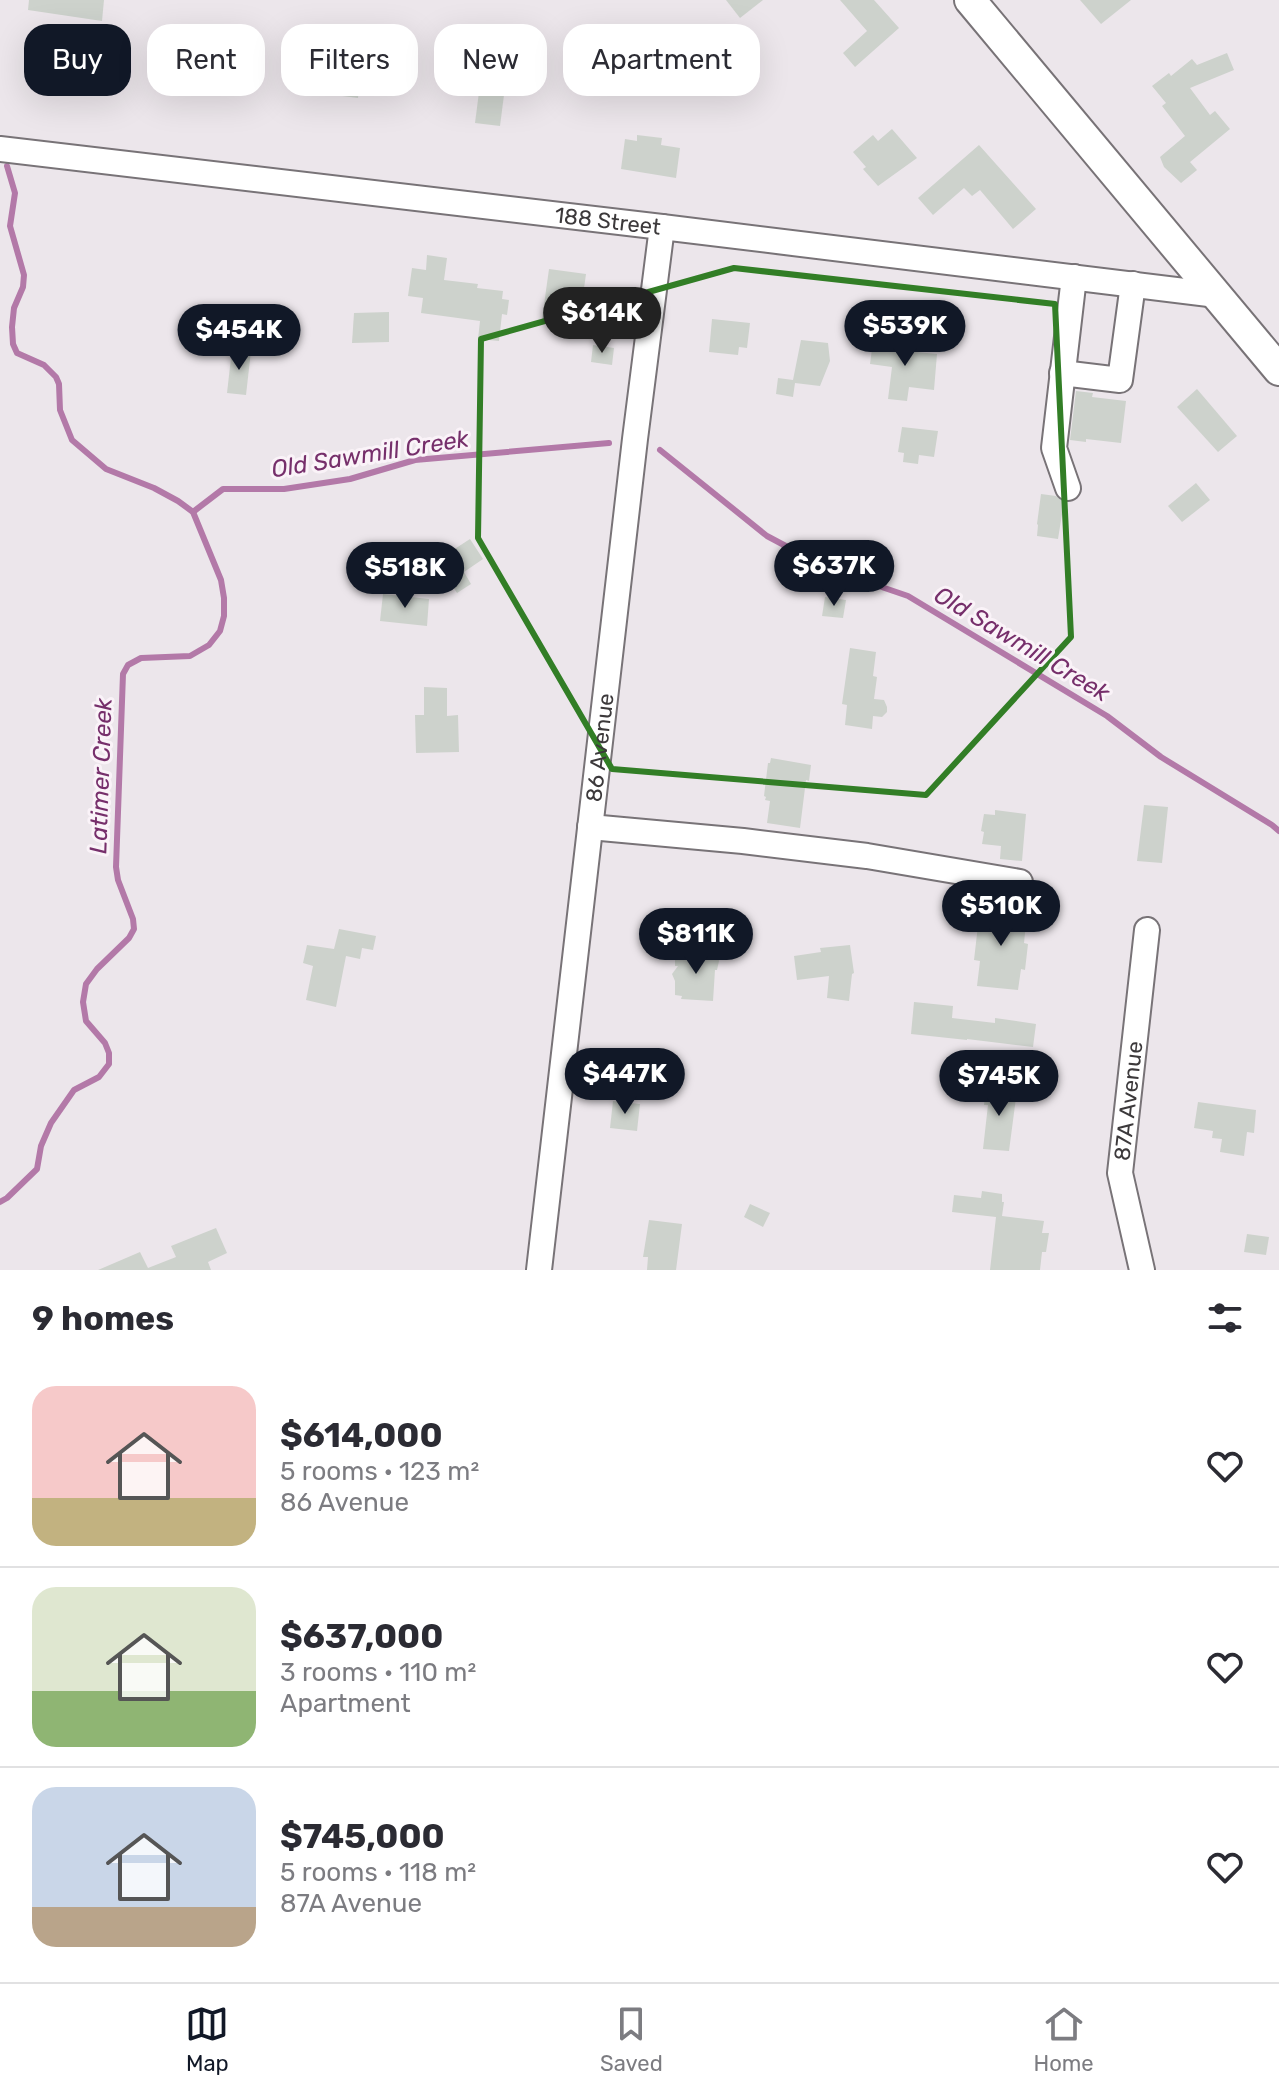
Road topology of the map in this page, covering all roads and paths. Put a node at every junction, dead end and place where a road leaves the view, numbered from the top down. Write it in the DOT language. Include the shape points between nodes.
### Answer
graph roads {
  1 [pos="970,0"];
  2 [pos="0,149"];
  3 [pos="662,227"];
  4 [pos="1074,277"];
  5 [pos="1133,284"];
  6 [pos="1217,295"];
  7 [pos="1279,370"];
  8 [pos="1062,373"];
  9 [pos="1068,488"];
  10 [pos="590,827"];
  11 [pos="1020,882"];
  12 [pos="1147,930"];
  13 [pos="539,1270"];
  14 [pos="1142,1270"];
  1 -- 6 [label="main road"];
  2 -- 3 [label="street, 188 Street"];
  3 -- 4 [label="street, 188 Street"];
  3 -- 10 [label="street, 86 Avenue"];
  4 -- 5 [label="street, 188 Street"];
  4 -- 8 [label="street"];
  5 -- 6 [label="street, 188 Street"];
  5 -- 8 [label="street" via="1120,380"];
  6 -- 7 [label="main road"];
  8 -- 9 [label="street" via="1054,448"];
  10 -- 11 [label="street" via="867,856"];
  10 -- 13 [label="street, 86 Avenue"];
  12 -- 14 [label="street, 87A Avenue" via="1120,1173"];
}
